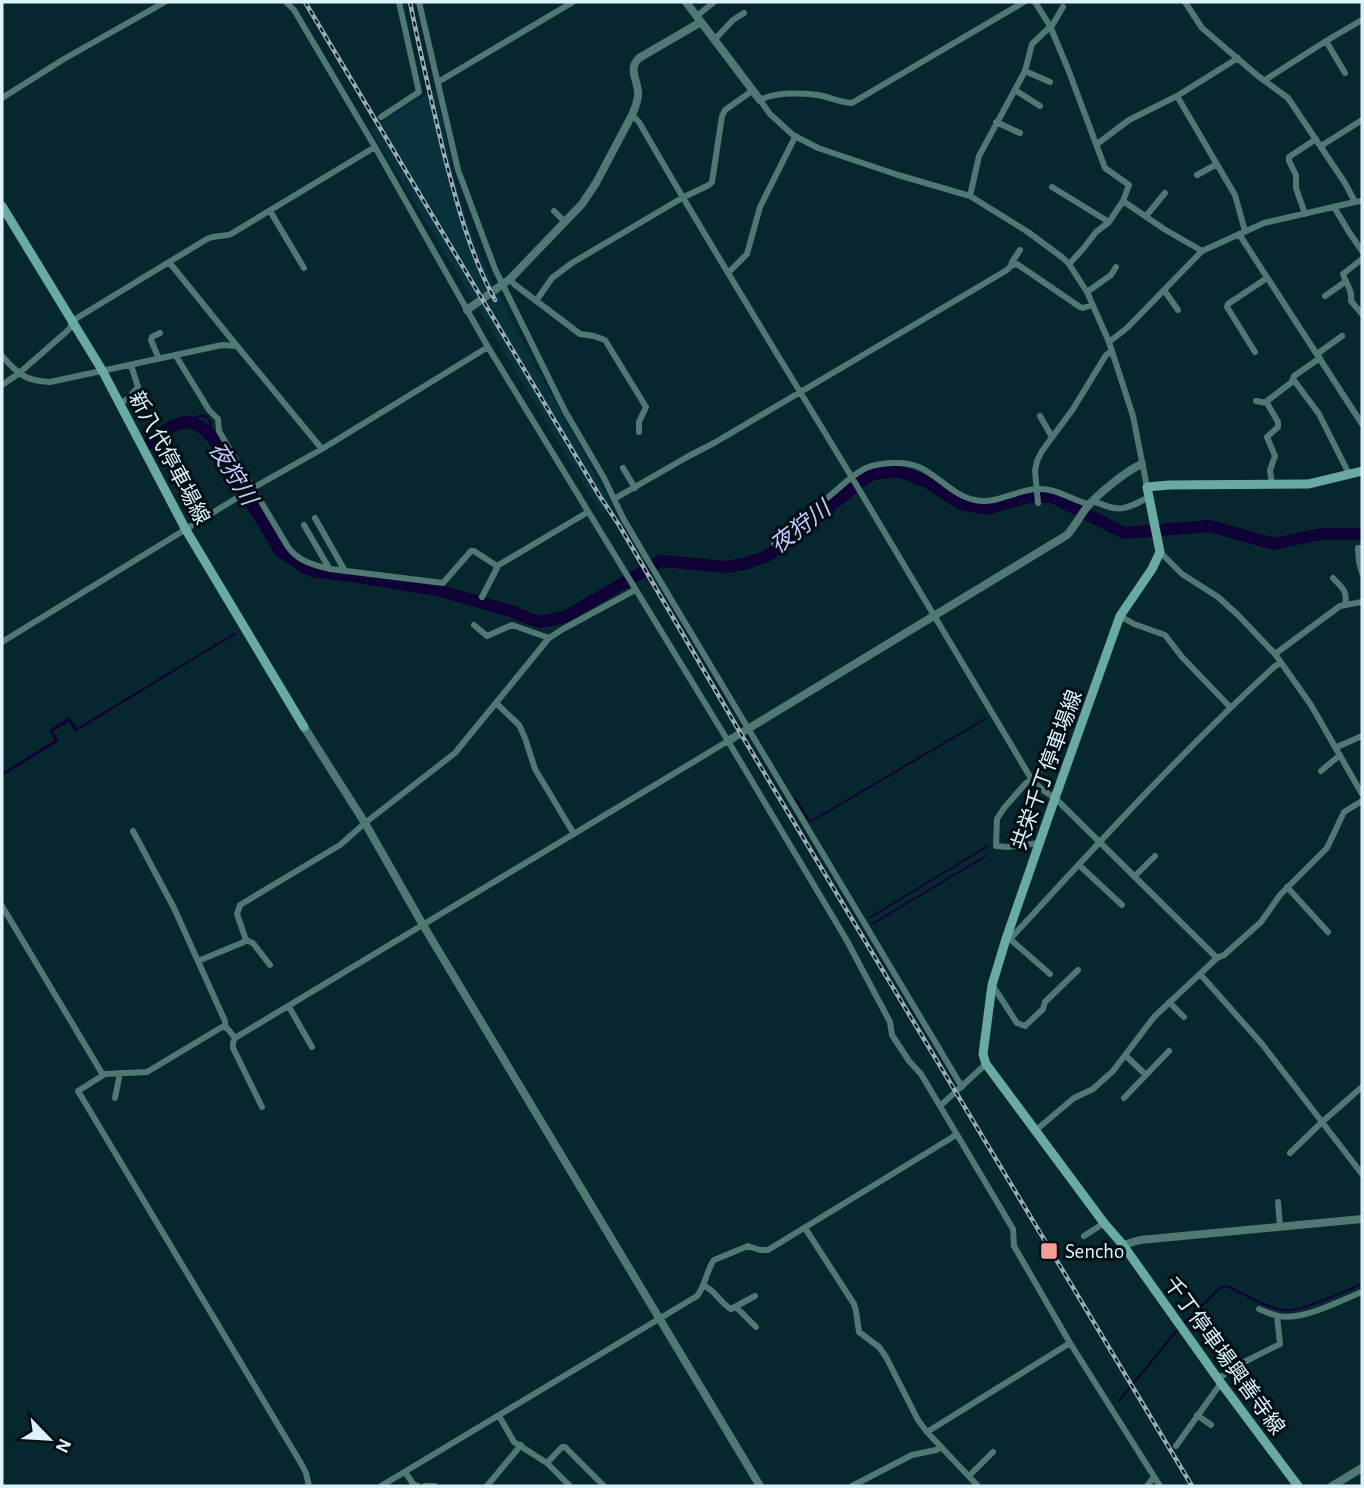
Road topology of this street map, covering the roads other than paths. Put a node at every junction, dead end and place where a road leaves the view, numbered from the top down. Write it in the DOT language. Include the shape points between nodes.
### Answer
graph roads {
  1 [pos="165,2"];
  2 [pos="286,2"];
  3 [pos="400,2"];
  4 [pos="419,2"];
  5 [pos="573,2"];
  6 [pos="686,2"];
  7 [pos="714,2"];
  8 [pos="1024,2"];
  9 [pos="1035,2"];
  10 [pos="1185,2"];
  11 [pos="1063,7"];
  12 [pos="744,13"];
  13 [pos="699,19"];
  14 [pos="1362,20"];
  15 [pos="1050,26"];
  16 [pos="715,39"];
  17 [pos="1326,41"];
  18 [pos="1238,58"];
  19 [pos="1025,71"];
  20 [pos="1345,73"];
  21 [pos="1265,80"];
  22 [pos="438,82"];
  23 [pos="1050,82"];
  24 [pos="1015,90"];
  25 [pos="752,91"];
  26 [pos="1177,96"];
  27 [pos="2,99"];
  28 [pos="760,100"];
  29 [pos="1040,106"];
  30 [pos="632,115"];
  31 [pos="381,117"];
  32 [pos="1362,120"];
  33 [pos="996,122"];
  34 [pos="1020,133"];
  35 [pos="795,136"];
  36 [pos="1318,143"];
  37 [pos="1097,144"];
  38 [pos="375,147"];
  39 [pos="1217,164"];
  40 [pos="1197,175"];
  41 [pos="1052,187"];
  42 [pos="1165,193"];
  43 [pos="970,196"];
  44 [pos="682,198"];
  45 [pos="1123,201"];
  46 [pos="1359,202"];
  47 [pos="2,206"];
  48 [pos="1335,207"];
  49 [pos="270,211"];
  50 [pos="554,211"];
  51 [pos="1305,214"];
  52 [pos="1146,216"];
  53 [pos="565,222"];
  54 [pos="1109,222"];
  55 [pos="1242,233"];
  56 [pos="1020,250"];
  57 [pos="1202,251"];
  58 [pos="1362,251"];
  59 [pos="1362,259"];
  60 [pos="169,262"];
  61 [pos="1069,264"];
  62 [pos="1011,266"];
  63 [pos="1116,267"];
  64 [pos="304,268"];
  65 [pos="728,272"];
  66 [pos="1267,278"];
  67 [pos="506,281"];
  68 [pos="1345,282"];
  69 [pos="1164,290"];
  70 [pos="1087,292"];
  71 [pos="1325,296"];
  72 [pos="536,301"];
  73 [pos="1092,305"];
  74 [pos="467,310"];
  75 [pos="1178,310"];
  76 [pos="1362,314"];
  77 [pos="72,321"];
  78 [pos="160,333"];
  79 [pos="1342,336"];
  80 [pos="1109,342"];
  81 [pos="237,346"];
  82 [pos="488,347"];
  83 [pos="1112,351"];
  84 [pos="1255,352"];
  85 [pos="2,356"];
  86 [pos="176,356"];
  87 [pos="1319,356"];
  88 [pos="159,359"];
  89 [pos="131,365"];
  90 [pos="102,370"];
  91 [pos="18,374"];
  92 [pos="1293,379"];
  93 [pos="2,385"];
  94 [pos="800,393"];
  95 [pos="1256,401"];
  96 [pos="120,403"];
  97 [pos="1267,403"];
  98 [pos="1040,416"];
  99 [pos="1362,424"];
  100 [pos="639,432"];
  101 [pos="1052,437"];
  102 [pos="322,449"];
  103 [pos="1142,464"];
  104 [pos="623,468"];
  105 [pos="1362,471"];
  106 [pos="1349,474"];
  107 [pos="852,478"];
  108 [pos="1272,484"];
  109 [pos="635,488"];
  110 [pos="252,489"];
  111 [pos="1036,489"];
  112 [pos="1148,493"];
  113 [pos="614,499"];
  114 [pos="1038,502"];
  115 [pos="1090,504"];
  116 [pos="588,512"];
  117 [pos="315,518"];
  118 [pos="304,524"];
  119 [pos="186,530"];
  120 [pos="774,543"];
  121 [pos="1158,547"];
  122 [pos="1362,548"];
  123 [pos="496,566"];
  124 [pos="330,569"];
  125 [pos="345,571"];
  126 [pos="1362,573"];
  127 [pos="1334,578"];
  128 [pos="635,589"];
  129 [pos="482,597"];
  130 [pos="1362,602"];
  131 [pos="1345,604"];
  132 [pos="1120,616"];
  133 [pos="933,617"];
  134 [pos="474,625"];
  135 [pos="545,636"];
  136 [pos="2,642"];
  137 [pos="1275,654"];
  138 [pos="1281,663"];
  139 [pos="496,703"];
  140 [pos="1230,707"];
  141 [pos="304,727"];
  142 [pos="747,730"];
  143 [pos="1058,730"];
  144 [pos="1362,736"];
  145 [pos="728,741"];
  146 [pos="1337,747"];
  147 [pos="1340,755"];
  148 [pos="1321,771"];
  149 [pos="1032,780"];
  150 [pos="1362,794"];
  151 [pos="1055,798"];
  152 [pos="1362,801"];
  153 [pos="365,823"];
  154 [pos="133,831"];
  155 [pos="574,834"];
  156 [pos="1100,842"];
  157 [pos="1039,843"];
  158 [pos="1154,856"];
  159 [pos="1079,864"];
  160 [pos="1135,876"];
  161 [pos="1287,887"];
  162 [pos="1122,905"];
  163 [pos="2,906"];
  164 [pos="423,925"];
  165 [pos="1328,932"];
  166 [pos="1008,939"];
  167 [pos="246,940"];
  168 [pos="1217,958"];
  169 [pos="198,961"];
  170 [pos="270,965"];
  171 [pos="1078,970"];
  172 [pos="1049,974"];
  173 [pos="1200,974"];
  174 [pos="992,985"];
  175 [pos="1169,1002"];
  176 [pos="289,1007"];
  177 [pos="1184,1017"];
  178 [pos="225,1027"];
  179 [pos="235,1038"];
  180 [pos="312,1047"];
  181 [pos="1169,1051"];
  182 [pos="1125,1055"];
  183 [pos="986,1064"];
  184 [pos="120,1073"];
  185 [pos="103,1075"];
  186 [pos="1146,1075"];
  187 [pos="962,1087"];
  188 [pos="1362,1087"];
  189 [pos="115,1098"];
  190 [pos="1124,1098"];
  191 [pos="940,1106"];
  192 [pos="262,1107"];
  193 [pos="1322,1122"];
  194 [pos="1036,1130"];
  195 [pos="956,1135"];
  196 [pos="1290,1153"];
  197 [pos="1362,1174"];
  198 [pos="1278,1202"];
  199 [pos="1362,1219"];
  200 [pos="1104,1223"];
  201 [pos="1280,1226"];
  202 [pos="805,1228"];
  203 [pos="1084,1236"];
  204 [pos="1123,1245"];
  205 [pos="704,1285"];
  206 [pos="1362,1292"];
  207 [pos="755,1296"];
  208 [pos="736,1307"];
  209 [pos="1259,1309"];
  210 [pos="1277,1316"];
  211 [pos="660,1318"];
  212 [pos="756,1327"];
  213 [pos="1070,1343"];
  214 [pos="1220,1381"];
  215 [pos="1197,1415"];
  216 [pos="499,1416"];
  217 [pos="1211,1425"];
  218 [pos="927,1432"];
  219 [pos="521,1445"];
  220 [pos="1176,1446"];
  221 [pos="940,1448"];
  222 [pos="993,1452"];
  223 [pos="547,1463"];
  224 [pos="1362,1468"];
  225 [pos="405,1472"];
  226 [pos="969,1476"];
  227 [pos="1154,1477"];
  228 [pos="309,1486"];
  229 [pos="381,1486"];
  230 [pos="418,1486"];
  231 [pos="425,1486"];
  232 [pos="435,1486"];
  233 [pos="487,1486"];
  234 [pos="570,1486"];
  235 [pos="604,1486"];
  236 [pos="760,1486"];
  237 [pos="852,1486"];
  238 [pos="978,1486"];
  239 [pos="1147,1486"];
  240 [pos="1160,1486"];
  241 [pos="1298,1486"];
  242 [pos="1332,1486"];
  1 -- 27 [label="street"];
  2 -- 38 [label="street"];
  3 -- 31 [label="street" via="419,92"];
  4 -- 22 [label="street"];
  5 -- 22 [label="street"];
  6 -- 13 [label="street"];
  7 -- 13 [label="street"];
  8 -- 28 [label="street" via="852,103 798,94"];
  9 -- 15 [label="street"];
  10 -- 18 [label="street" via="1202,29"];
  11 -- 15 [label="street"];
  12 -- 16 [label="street"];
  13 -- 16 [label="street"];
  13 -- 30 [label="street" via="634,64 639,93"];
  14 -- 17 [label="street"];
  15 -- 19 [label="street" via="1032,44"];
  15 -- 37 [label="street"];
  16 -- 25 [label="street"];
  17 -- 20 [label="street"];
  17 -- 21 [label="street"];
  18 -- 21 [label="street"];
  18 -- 26 [label="street"];
  19 -- 23 [label="street"];
  19 -- 24 [label="street"];
  21 -- 36 [label="street" via="1288,98"];
  22 -- 67 [label="street" via="458,170 495,270"];
  24 -- 29 [label="street"];
  24 -- 33 [label="street"];
  25 -- 28 [label="street"];
  25 -- 44 [label="street" via="722,116 712,182"];
  26 -- 37 [label="street" via="1129,120"];
  26 -- 39 [label="street"];
  28 -- 35 [label="street"];
  30 -- 44 [label="street"];
  30 -- 53 [label="street" via="590,194"];
  32 -- 36 [label="street"];
  33 -- 34 [label="street"];
  33 -- 43 [label="street" via="979,156"];
  35 -- 43 [label="street" via="818,148"];
  35 -- 65 [label="street" via="760,206 747,254"];
  36 -- 46 [label="street"];
  36 -- 51 [label="street" via="1289,158"];
  37 -- 45 [label="street" via="1105,168 1129,185"];
  38 -- 49 [label="street"];
  38 -- 74 [label="street"];
  39 -- 40 [label="street"];
  39 -- 55 [label="street" via="1235,195"];
  41 -- 54 [label="street"];
  42 -- 52 [label="street"];
  43 -- 61 [label="street"];
  44 -- 65 [label="street"];
  44 -- 72 [label="street" via="572,263 552,278"];
  45 -- 52 [label="street"];
  45 -- 54 [label="street"];
  46 -- 48 [label="street"];
  47 -- 77 [label="main road, 新八代停車場線"];
  48 -- 51 [label="street"];
  48 -- 58 [label="street"];
  49 -- 60 [label="street"];
  49 -- 64 [label="street"];
  50 -- 53 [label="street"];
  51 -- 55 [label="street"];
  52 -- 57 [label="street"];
  53 -- 67 [label="street"];
  54 -- 61 [label="street"];
  55 -- 57 [label="street"];
  55 -- 66 [label="street"];
  56 -- 62 [label="street"];
  57 -- 69 [label="street"];
  59 -- 68 [label="street" via="1343,274"];
  60 -- 77 [label="street"];
  60 -- 81 [label="street"];
  61 -- 70 [label="street"];
  62 -- 73 [label="street" via="1017,264 1080,307"];
  62 -- 94 [label="street"];
  63 -- 70 [label="street"];
  65 -- 94 [label="street"];
  66 -- 84 [label="street" via="1227,307"];
  66 -- 87 [label="street"];
  67 -- 72 [label="street"];
  67 -- 74 [label="street"];
  67 -- 113 [label="street" via="565,411"];
  68 -- 71 [label="street"];
  68 -- 76 [label="street" via="1351,301"];
  69 -- 75 [label="street"];
  69 -- 80 [label="street"];
  70 -- 73 [label="street"];
  72 -- 100 [label="street" via="580,334 605,340 646,407"];
  73 -- 80 [label="street"];
  74 -- 82 [label="street"];
  77 -- 90 [label="main road, 新八代停車場線"];
  77 -- 91 [label="street" via="65,333"];
  78 -- 88 [label="street" via="151,340"];
  79 -- 87 [label="street"];
  80 -- 83 [label="street"];
  81 -- 86 [label="street"];
  81 -- 102 [label="street"];
  82 -- 102 [label="street"];
  82 -- 116 [label="street"];
  83 -- 101 [label="street"];
  83 -- 103 [label="street" via="1133,416"];
  85 -- 91 [label="street"];
  86 -- 88 [label="street"];
  86 -- 110 [label="street" via="218,419 219,431"];
  87 -- 92 [label="street"];
  87 -- 99 [label="street"];
  88 -- 89 [label="street"];
  89 -- 90 [label="street"];
  89 -- 96 [label="street" via="138,387"];
  90 -- 91 [label="street" via="50,382"];
  90 -- 96 [label="main road, 新八代停車場線"];
  91 -- 93 [label="street"];
  92 -- 97 [label="street"];
  92 -- 106 [label="street" via="1319,414"];
  94 -- 107 [label="street"];
  94 -- 109 [label="street"];
  95 -- 97 [label="street"];
  96 -- 119 [label="main road, 新八代停車場線"];
  97 -- 108 [label="street" via="1278,422 1268,437 1275,456"];
  98 -- 101 [label="street"];
  101 -- 111 [label="street" via="1037,461"];
  102 -- 110 [label="street"];
  103 -- 112 [label="street"];
  103 -- 115 [label="street"];
  104 -- 109 [label="street"];
  105 -- 106 [label="main road"];
  106 -- 108 [label="main road" via="1308,484"];
  107 -- 111 [label="street" via="868,467 901,463 929,472 960,495 975,500"];
  107 -- 120 [label="street"];
  107 -- 133 [label="street"];
  108 -- 112 [label="main road" via="1169,485"];
  109 -- 113 [label="street"];
  110 -- 119 [label="street"];
  110 -- 124 [label="street" via="292,552"];
  111 -- 114 [label="street"];
  111 -- 115 [label="street"];
  112 -- 115 [label="street" via="1132,507 1120,510"];
  112 -- 121 [label="main road"];
  113 -- 142 [label="street"];
  115 -- 133 [label="street" via="1067,535"];
  116 -- 123 [label="street"];
  116 -- 128 [label="street"];
  117 -- 125 [label="street"];
  118 -- 124 [label="street"];
  119 -- 136 [label="street"];
  119 -- 141 [label="main road, 新八代停車場線"];
  121 -- 132 [label="main road, 共栄千丁停車場線" via="1152,569"];
  121 -- 137 [label="street" via="1182,574 1238,615"];
  122 -- 126 [label="street" via="1358,552"];
  123 -- 125 [label="street" via="471,551 443,583"];
  123 -- 129 [label="street"];
  124 -- 125 [label="street"];
  127 -- 131 [label="street" via="1346,593"];
  128 -- 135 [label="street"];
  128 -- 145 [label="street"];
  130 -- 131 [label="street"];
  131 -- 137 [label="street"];
  132 -- 140 [label="street" via="1165,635"];
  132 -- 151 [label="main road, 共栄千丁停車場線"];
  133 -- 142 [label="street"];
  133 -- 149 [label="street"];
  134 -- 135 [label="street" via="487,636 512,625"];
  135 -- 139 [label="street"];
  137 -- 138 [label="street"];
  138 -- 140 [label="street"];
  138 -- 146 [label="street"];
  139 -- 153 [label="street" via="455,753"];
  139 -- 155 [label="street" via="519,725 535,769"];
  140 -- 156 [label="street"];
  141 -- 153 [label="street"];
  142 -- 145 [label="street"];
  142 -- 187 [label="street"];
  143 -- 149 [label="street"];
  144 -- 146 [label="street"];
  145 -- 155 [label="street"];
  145 -- 191 [label="street" via="846,939 890,1022 892,1035"];
  146 -- 147 [label="street"];
  147 -- 148 [label="street"];
  147 -- 150 [label="street"];
  149 -- 151 [label="street"];
  149 -- 157 [label="street" via="1004,808 995,844"];
  151 -- 156 [label="street"];
  151 -- 157 [label="main road, 共栄千丁停車場線"];
  152 -- 161 [label="street" via="1344,812 1327,848"];
  153 -- 164 [label="street"];
  153 -- 167 [label="street" via="340,845 240,905 237,914"];
  154 -- 169 [label="street"];
  155 -- 164 [label="street"];
  156 -- 159 [label="street"];
  156 -- 160 [label="street"];
  157 -- 166 [label="main road, 共栄千丁停車場線"];
  158 -- 160 [label="street"];
  159 -- 162 [label="street"];
  159 -- 166 [label="street"];
  160 -- 168 [label="street"];
  161 -- 165 [label="street"];
  161 -- 168 [label="street" via="1261,922"];
  163 -- 185 [label="street"];
  164 -- 176 [label="street"];
  164 -- 211 [label="street"];
  166 -- 172 [label="street"];
  166 -- 174 [label="main road, 共栄千丁停車場線"];
  167 -- 169 [label="street"];
  167 -- 170 [label="street"];
  168 -- 173 [label="street"];
  169 -- 178 [label="street"];
  171 -- 174 [label="street" via="1025,1026 1017,1023"];
  173 -- 175 [label="street"];
  173 -- 193 [label="street"];
  174 -- 183 [label="main road, 共栄千丁停車場線" via="983,1054"];
  175 -- 177 [label="street"];
  175 -- 182 [label="street"];
  176 -- 179 [label="street"];
  176 -- 180 [label="street"];
  178 -- 179 [label="street"];
  178 -- 184 [label="street" via="147,1072"];
  179 -- 192 [label="street" via="233,1048"];
  181 -- 186 [label="street"];
  182 -- 186 [label="street"];
  182 -- 194 [label="street" via="1093,1089 1073,1098"];
  183 -- 187 [label="street"];
  183 -- 194 [label="main road"];
  184 -- 185 [label="street"];
  184 -- 189 [label="street"];
  185 -- 228 [label="street" via="78,1091 302,1465"];
  186 -- 190 [label="street"];
  187 -- 191 [label="street"];
  188 -- 193 [label="street"];
  191 -- 195 [label="street"];
  193 -- 196 [label="street"];
  193 -- 197 [label="street"];
  194 -- 200 [label="main road"];
  195 -- 202 [label="street"];
  195 -- 213 [label="street" via="1013,1229 1014,1246"];
  198 -- 201 [label="street"];
  199 -- 201 [label="street"];
  200 -- 203 [label="street"];
  200 -- 204 [label="main road"];
  201 -- 204 [label="street"];
  202 -- 205 [label="street" via="768,1250 748,1246 714,1260"];
  202 -- 218 [label="street" via="853,1304 859,1332 886,1357"];
  204 -- 214 [label="main road, 千丁停車場興善寺線"];
  205 -- 208 [label="street" via="727,1307"];
  205 -- 211 [label="street" via="697,1296"];
  206 -- 210 [label="street" via="1305,1314"];
  207 -- 208 [label="street"];
  208 -- 212 [label="street"];
  209 -- 210 [label="street"];
  210 -- 214 [label="street" via="1280,1344 1236,1366"];
  211 -- 216 [label="street"];
  211 -- 236 [label="street"];
  213 -- 218 [label="street"];
  213 -- 227 [label="street"];
  214 -- 215 [label="street"];
  214 -- 241 [label="main road, 千丁停車場興善寺線"];
  215 -- 217 [label="street"];
  215 -- 220 [label="street"];
  216 -- 219 [label="street" via="514,1442"];
  216 -- 225 [label="street"];
  218 -- 221 [label="street"];
  219 -- 223 [label="street"];
  219 -- 233 [label="street"];
  221 -- 226 [label="street"];
  221 -- 237 [label="street" via="912,1455"];
  222 -- 226 [label="street"];
  223 -- 234 [label="street"];
  223 -- 235 [label="street" via="565,1447"];
  224 -- 242 [label="street"];
  225 -- 229 [label="street"];
  225 -- 230 [label="street"];
  226 -- 238 [label="street"];
  227 -- 239 [label="street"];
  227 -- 240 [label="street"];
  231 -- 232 [label="street"];
}
